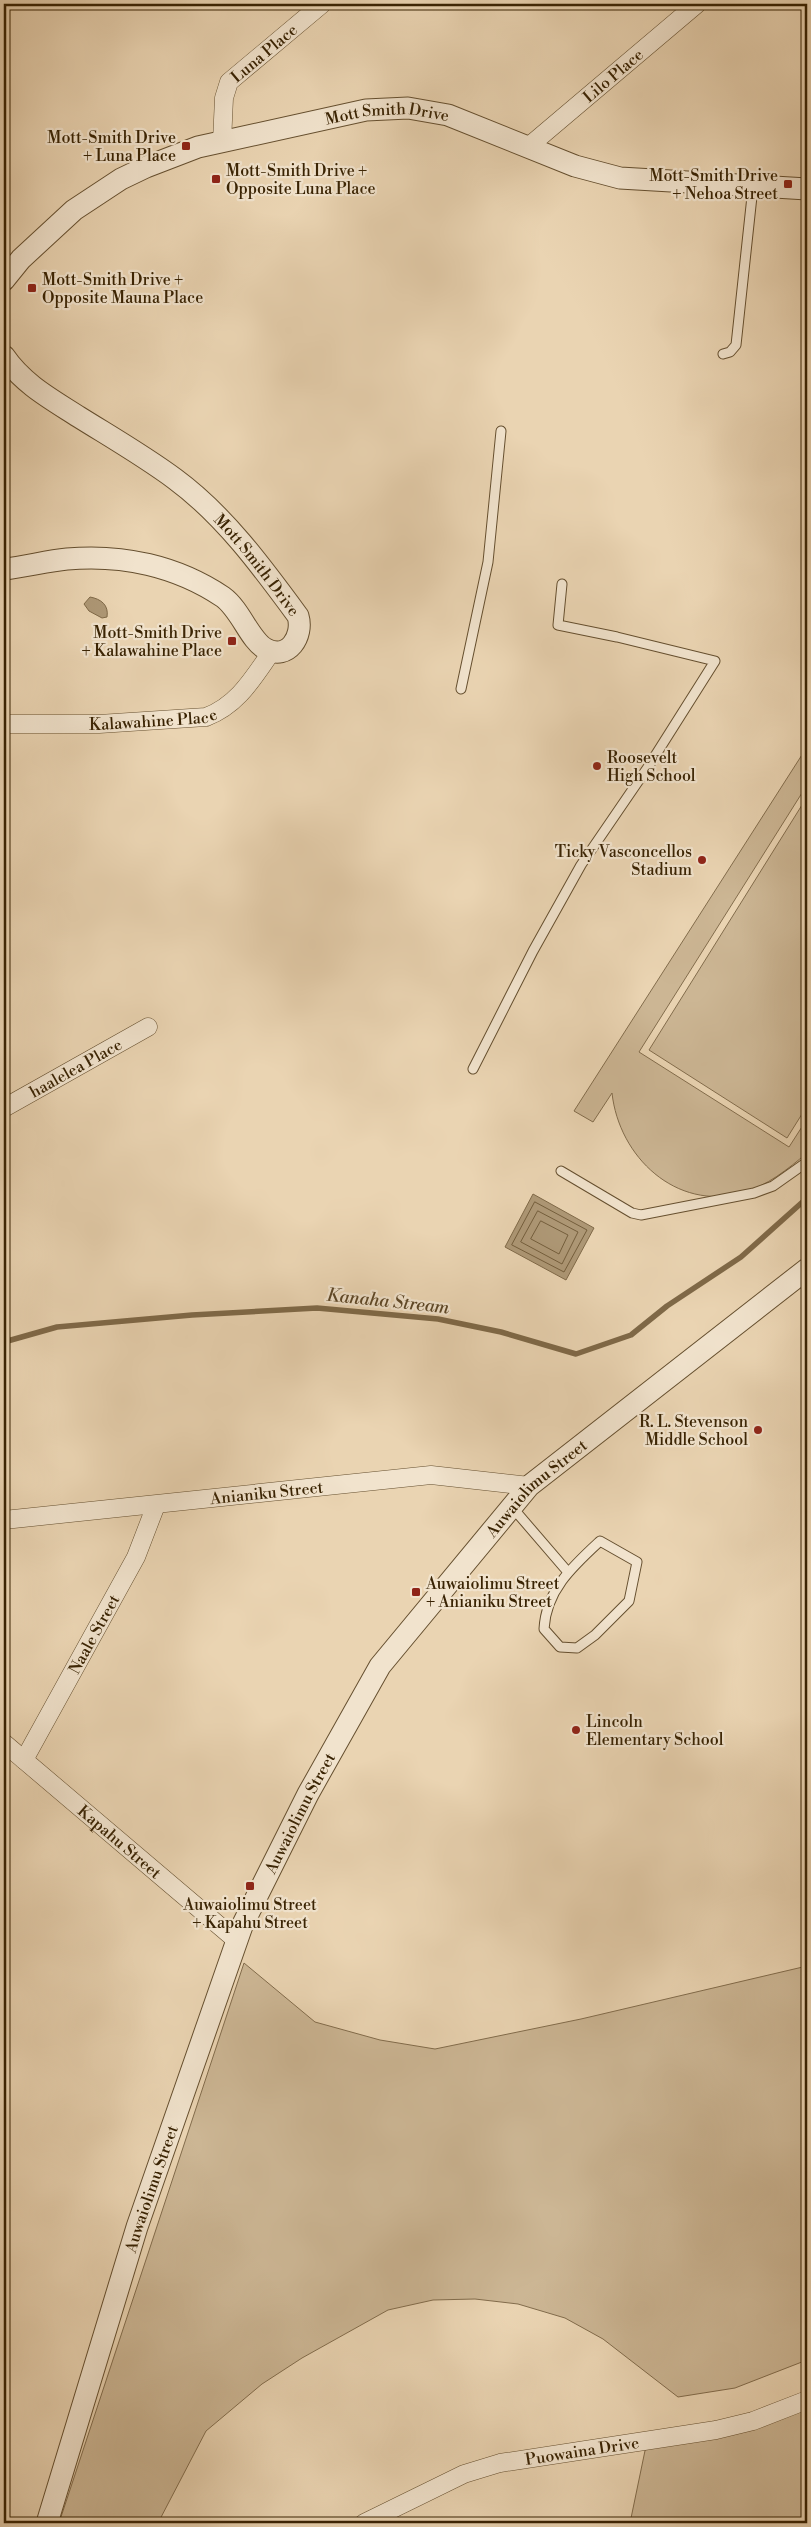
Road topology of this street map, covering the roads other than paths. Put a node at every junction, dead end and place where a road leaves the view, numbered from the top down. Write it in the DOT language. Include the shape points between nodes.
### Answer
graph roads {
  1 [pos="322,4"];
  2 [pos="697,4"];
  3 [pos="222,142"];
  4 [pos="528,147"];
  5 [pos="753,187"];
  6 [pos="807,189"];
  7 [pos="4,280"];
  8 [pos="724,354"];
  9 [pos="4,356"];
  10 [pos="501,431"];
  11 [pos="4,569"];
  12 [pos="562,584"];
  13 [pos="272,651"];
  14 [pos="461,688"];
  15 [pos="4,724"];
  16 [pos="148,1026"];
  17 [pos="473,1069"];
  18 [pos="4,1108"];
  19 [pos="807,1162"];
  20 [pos="561,1171"];
  21 [pos="807,1269"];
  22 [pos="529,1486"];
  23 [pos="156,1505"];
  24 [pos="512,1507"];
  25 [pos="4,1520"];
  26 [pos="567,1571"];
  27 [pos="4,1743"];
  28 [pos="24,1760"];
  29 [pos="236,1940"];
  30 [pos="807,2400"];
  31 [pos="48,2523"];
  32 [pos="364,2523"];
  1 -- 3 [label="street, Luna Place" via="229,82 224,98"];
  2 -- 4 [label="street, Lilo Place"];
  3 -- 4 [label="street, Mott Smith Drive" via="366,110 408,108 448,115"];
  3 -- 7 [label="street, Mott Smith Drive" via="172,156 97,194 53,228 12,267"];
  4 -- 5 [label="street, Mott Smith Drive" via="575,166 620,178"];
  5 -- 6 [label="street, Mott Smith Drive"];
  5 -- 8 [label="lane" via="736,344"];
  9 -- 13 [label="street, Mott Smith Drive" via="23,380 176,480 226,525 298,616 298,639 287,650"];
  10 -- 14 [label="lane" via="488,562"];
  11 -- 13 [label="street" via="87,558 151,564 194,580 222,597 239,612 259,644"];
  12 -- 17 [label="lane" via="558,625 715,661 582,865 533,951"];
  13 -- 15 [label="street, Kalawahine Place" via="237,699 206,717 98,724"];
  16 -- 18 [label="street, haalelea Place"];
  19 -- 20 [label="lane" via="773,1186 754,1193 641,1215 632,1213"];
  21 -- 22 [label="street, Auwaiolimu Street"];
  22 -- 23 [label="street, Anianiku Street" via="431,1475"];
  22 -- 24 [label="street, Auwaiolimu Street"];
  23 -- 25 [label="street, Anianiku Street"];
  23 -- 28 [label="street, Naale Street" via="136,1557"];
  24 -- 26 [label="lane"];
  24 -- 29 [label="street, Auwaiolimu Street" via="380,1666 308,1794"];
  26 -- 26 [label="lane" via="545,1611 544,1629 560,1647 577,1648 629,1601 637,1562 600,1542"];
  27 -- 28 [label="street, Kapahu Street"];
  28 -- 29 [label="street, Kapahu Street"];
  29 -- 31 [label="street, Auwaiolimu Street" via="137,2227"];
  30 -- 32 [label="street, Puowaina Drive" via="753,2421 716,2430 500,2463 464,2474"];
}
